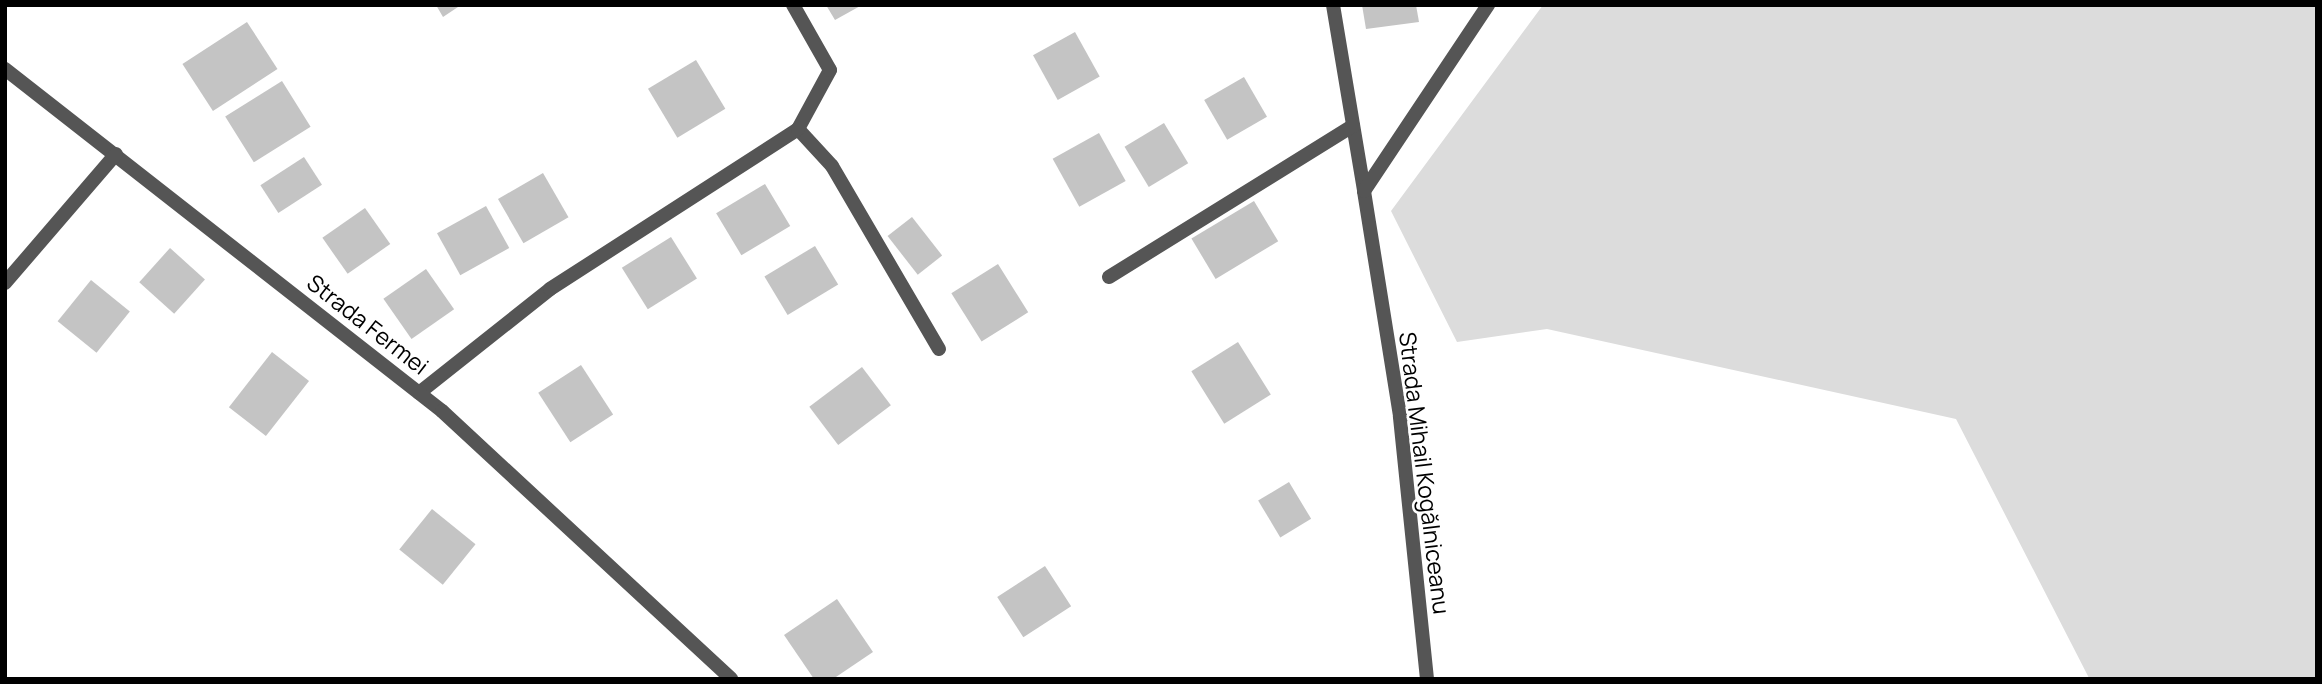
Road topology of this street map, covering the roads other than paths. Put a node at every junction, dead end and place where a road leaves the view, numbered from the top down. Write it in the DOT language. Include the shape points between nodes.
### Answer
graph roads {
  1 [pos="793,5"];
  2 [pos="1333,5"];
  3 [pos="1488,5"];
  4 [pos="5,69"];
  5 [pos="1353,126"];
  6 [pos="798,129"];
  7 [pos="116,154"];
  8 [pos="1364,191"];
  9 [pos="1109,277"];
  10 [pos="5,282"];
  11 [pos="939,349"];
  12 [pos="419,393"];
  13 [pos="731,679"];
  14 [pos="1427,679"];
  1 -- 6 [label="street" via="830,70"];
  2 -- 5 [label="street, Strada Mihail Kogălniceanu"];
  3 -- 8 [label="street"];
  4 -- 7 [label="street, Strada Fermei"];
  5 -- 8 [label="street, Strada Mihail Kogălniceanu"];
  5 -- 9 [label="street"];
  6 -- 11 [label="street" via="832,166"];
  6 -- 12 [label="street" via="551,289"];
  7 -- 10 [label="street"];
  7 -- 12 [label="street, Strada Fermei"];
  8 -- 14 [label="street, Strada Mihail Kogălniceanu" via="1400,416"];
  12 -- 13 [label="street, Strada Fermei" via="587,540 704,658"];
}
